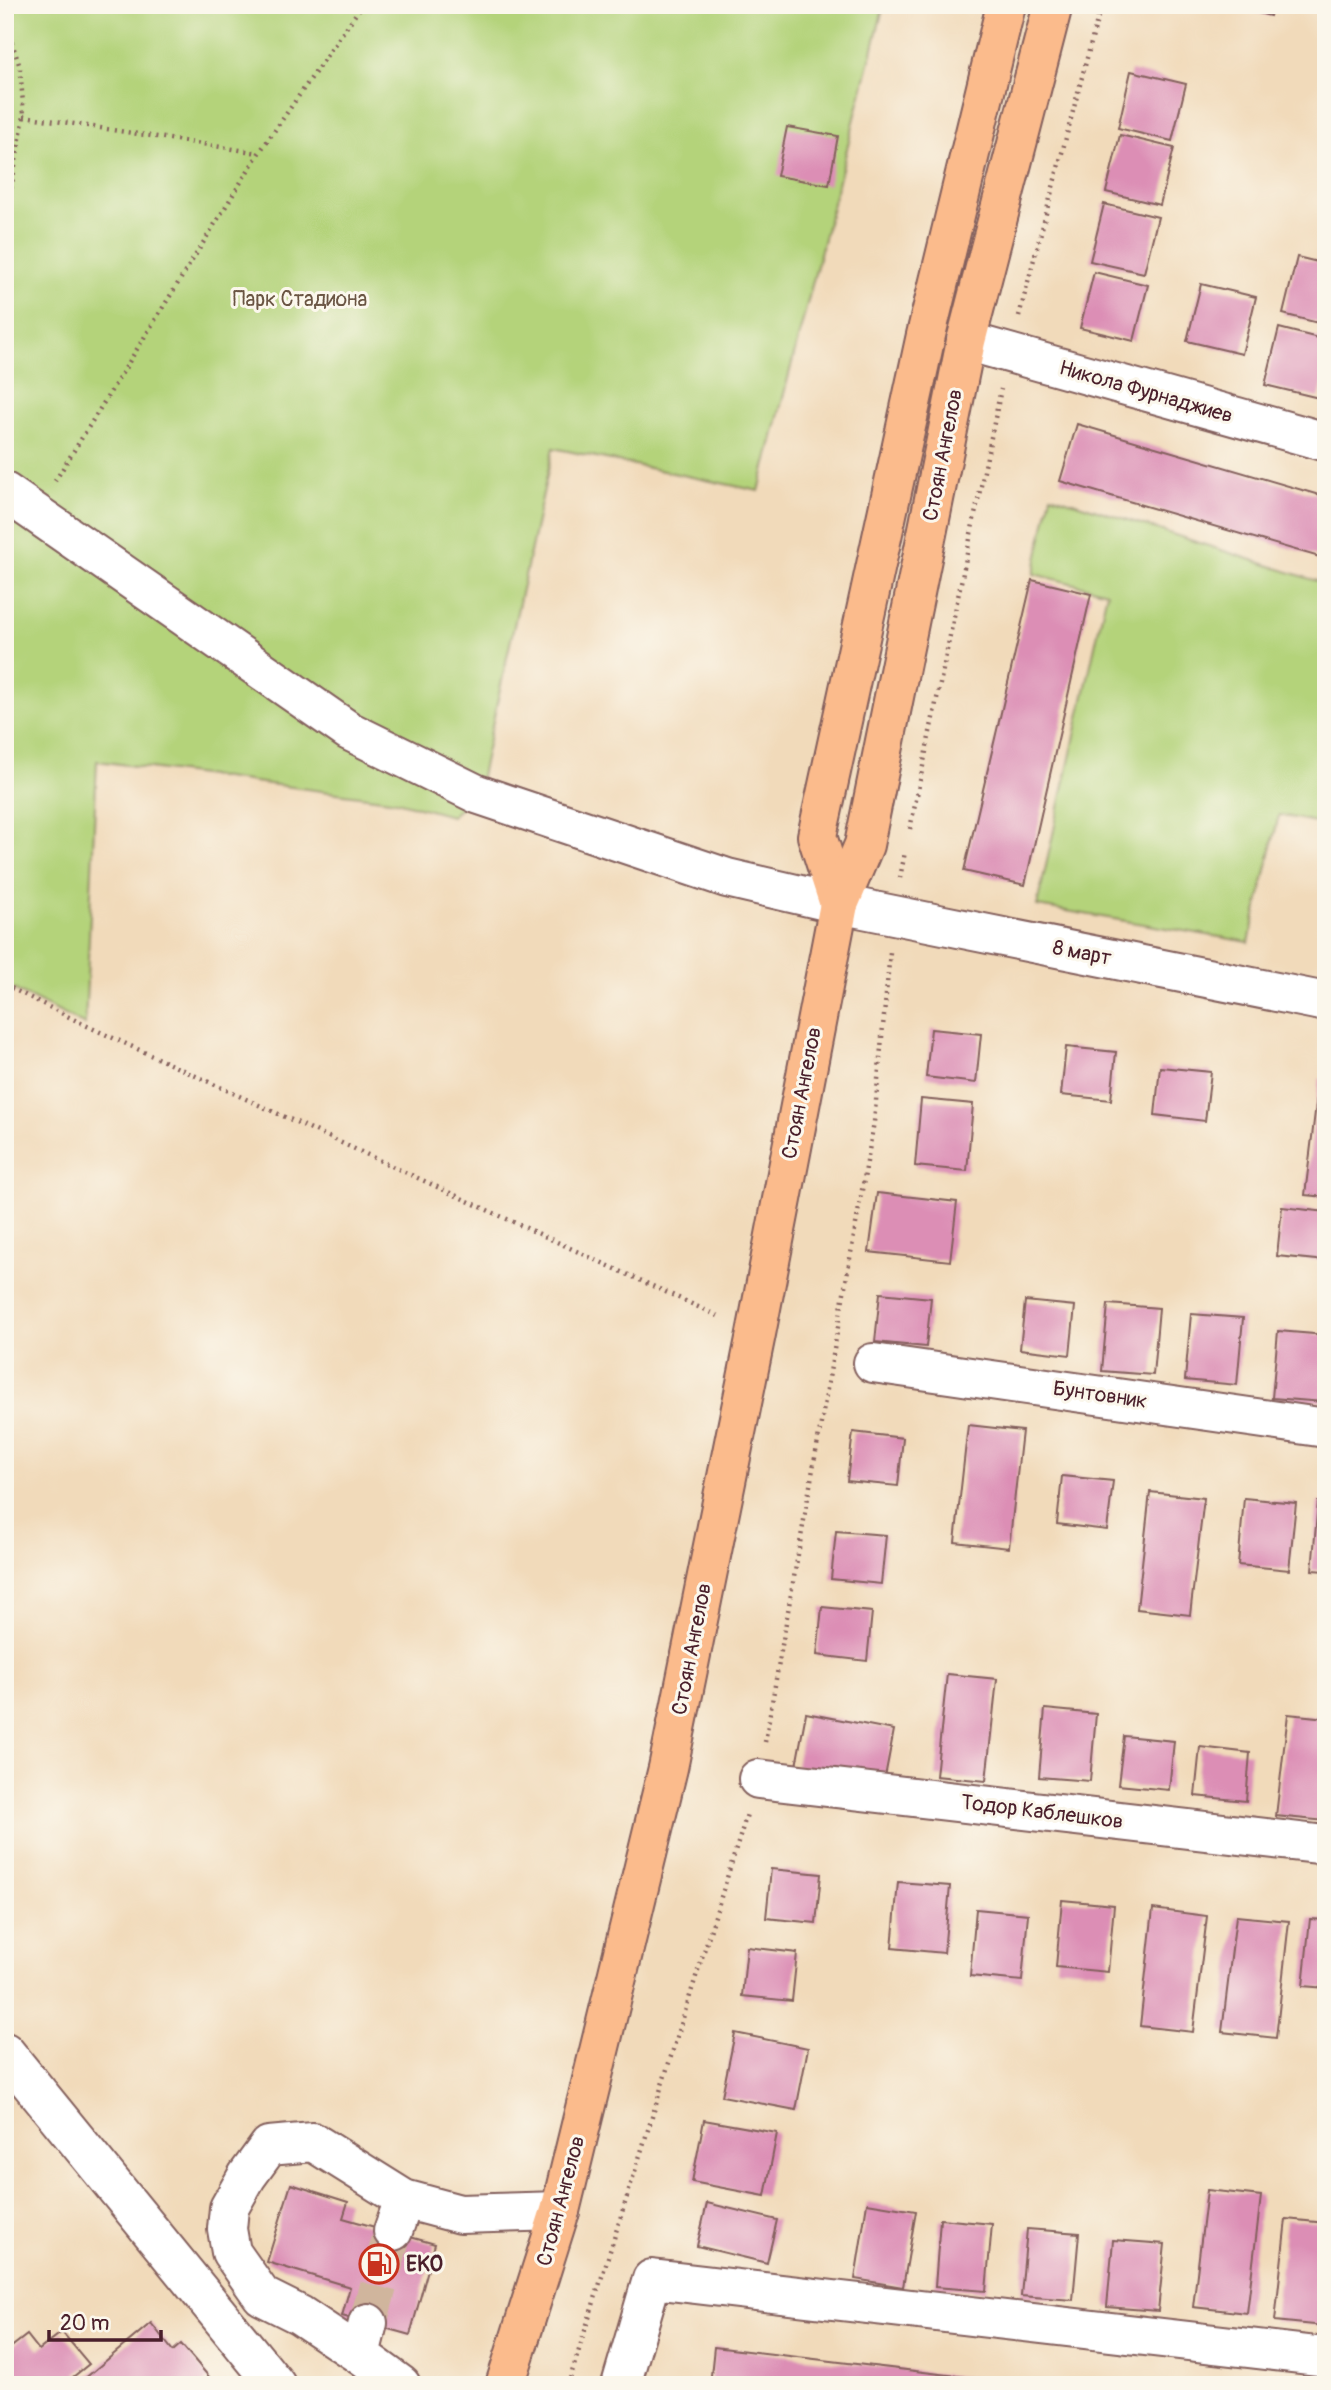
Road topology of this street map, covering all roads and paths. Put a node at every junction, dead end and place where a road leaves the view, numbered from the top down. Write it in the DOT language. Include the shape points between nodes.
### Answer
graph roads {
  1 [pos="362,5"];
  2 [pos="1006,5"];
  3 [pos="1053,5"];
  4 [pos="1101,5"];
  5 [pos="5,22"];
  6 [pos="24,116"];
  7 [pos="259,153"];
  8 [pos="5,223"];
  9 [pos="966,341"];
  10 [pos="1009,354"];
  11 [pos="1326,442"];
  12 [pos="20,503"];
  13 [pos="839,904"];
  14 [pos="894,915"];
  15 [pos="5,985"];
  16 [pos="1326,1002"];
  17 [pos="756,1334"];
  18 [pos="873,1363"];
  19 [pos="1326,1428"];
  20 [pos="758,1779"];
  21 [pos="1326,1845"];
  22 [pos="5,2052"];
  23 [pos="561,2211"];
  24 [pos="1326,2357"];
  25 [pos="276,2385"];
  26 [pos="401,2385"];
  27 [pos="505,2385"];
  28 [pos="569,2385"];
  29 [pos="621,2385"];
  1 -- 7 [label="path"];
  2 -- 13 [label="main road, Стоян Ангелов" via="926,335 817,836"];
  3 -- 9 [label="main road, Стоян Ангелов"];
  4 -- 10 [label="path"];
  5 -- 6 [label="path" via="20,67"];
  6 -- 7 [label="path"];
  6 -- 8 [label="path"];
  7 -- 12 [label="path"];
  9 -- 10 [label="street, Никола Фурнаджиев"];
  9 -- 13 [label="main road, Стоян Ангелов" via="864,845"];
  10 -- 11 [label="street, Никола Фурнаджиев"];
  10 -- 14 [label="path"];
  12 -- 13 [label="street, 8 март" via="349,731 477,794 727,878"];
  13 -- 14 [label="street, 8 март"];
  13 -- 17 [label="main road, Стоян Ангелов"];
  14 -- 16 [label="street, 8 март"];
  14 -- 20 [label="path" via="874,1122"];
  15 -- 17 [label="path"];
  17 -- 23 [label="main road, Стоян Ангелов" via="668,1768"];
  18 -- 19 [label="street, Бунтовник"];
  20 -- 21 [label="street, Тодор Каблешков"];
  20 -- 28 [label="path"];
  22 -- 25 [label="street"];
  23 -- 26 [label="street" via="398,2215 313,2142 269,2146 229,2208 231,2252 262,2296 364,2339"];
  23 -- 27 [label="main road, Стоян Ангелов"];
  24 -- 29 [label="street" via="652,2279"];
}
